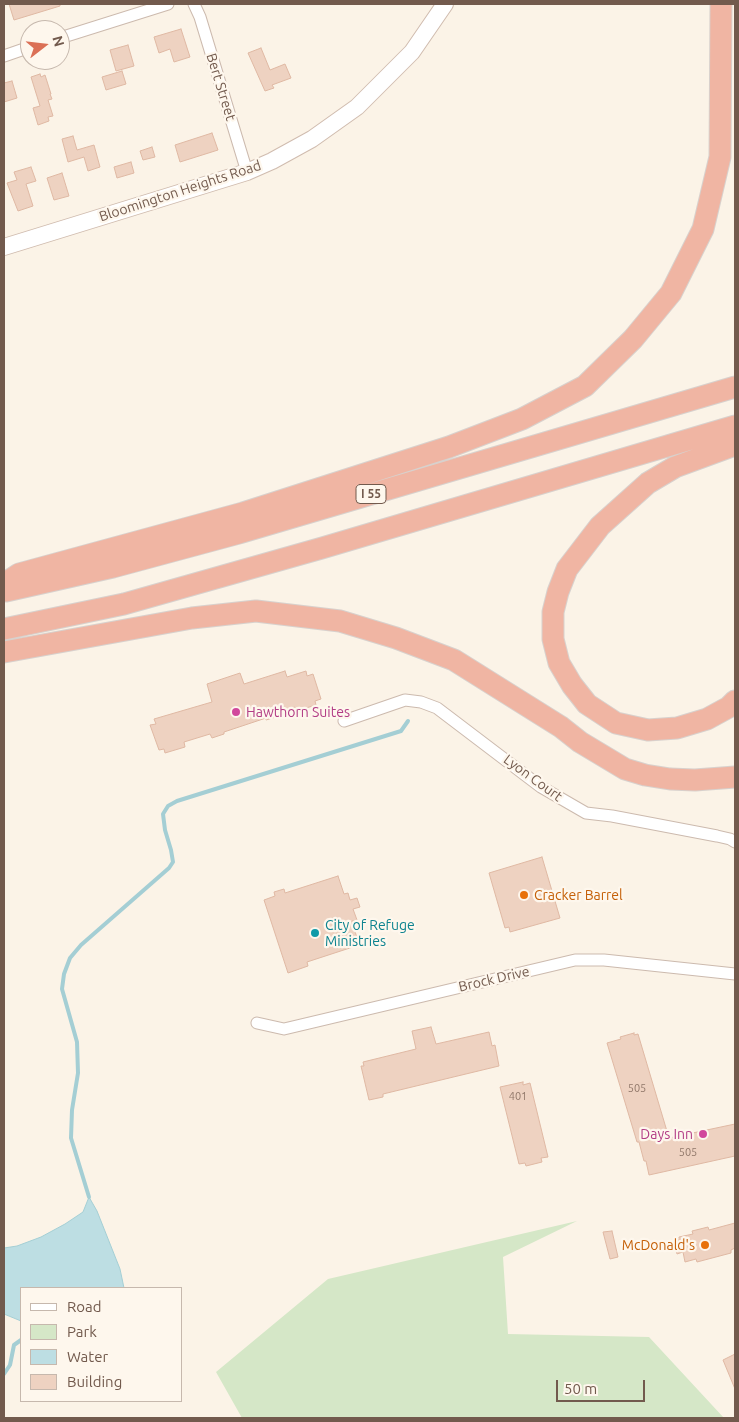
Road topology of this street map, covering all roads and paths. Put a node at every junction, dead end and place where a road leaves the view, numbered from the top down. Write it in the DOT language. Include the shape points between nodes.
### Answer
graph roads {
  1 [pos="168,4"];
  2 [pos="194,4"];
  3 [pos="445,4"];
  4 [pos="720,4"];
  5 [pos="70,35"];
  6 [pos="20,50"];
  7 [pos="4,56"];
  8 [pos="247,172"];
  9 [pos="4,247"];
  10 [pos="735,376"];
  11 [pos="735,387"];
  12 [pos="694,399"];
  13 [pos="735,426"];
  14 [pos="735,445"];
  15 [pos="4,584"];
  16 [pos="4,592"];
  17 [pos="4,629"];
  18 [pos="4,652"];
  19 [pos="735,701"];
  20 [pos="344,721"];
  21 [pos="735,777"];
  22 [pos="735,842"];
  23 [pos="735,974"];
  24 [pos="257,1023"];
  1 -- 5 [label="street"];
  2 -- 8 [label="street, Bert Street"];
  3 -- 8 [label="main road, Bloomington Heights Road" via="412,52 357,106 312,139"];
  4 -- 15 [label="highway" via="720,157 703,229 671,293 633,339 585,386 522,419 449,446 243,513 19,574"];
  6 -- 7 [label="street"];
  8 -- 9 [label="main road, Bloomington Heights Road"];
  10 -- 12 [label="highway"];
  11 -- 12 [label="highway, I 55"];
  12 -- 16 [label="highway, I 55" via="239,533"];
  13 -- 17 [label="highway" via="132,602"];
  14 -- 19 [label="highway" via="661,475 600,526 567,569 553,612 552,639 559,663 572,685 587,704 616,723 648,730 677,728 707,719"];
  18 -- 21 [label="highway" via="192,618 256,611 340,622 396,638 454,660 625,769 670,779"];
  20 -- 22 [label="street, Lyon Court" via="405,700 421,702 437,708 541,787 586,813"];
  23 -- 24 [label="street, Brock Drive" via="576,960 284,1029"];
}
